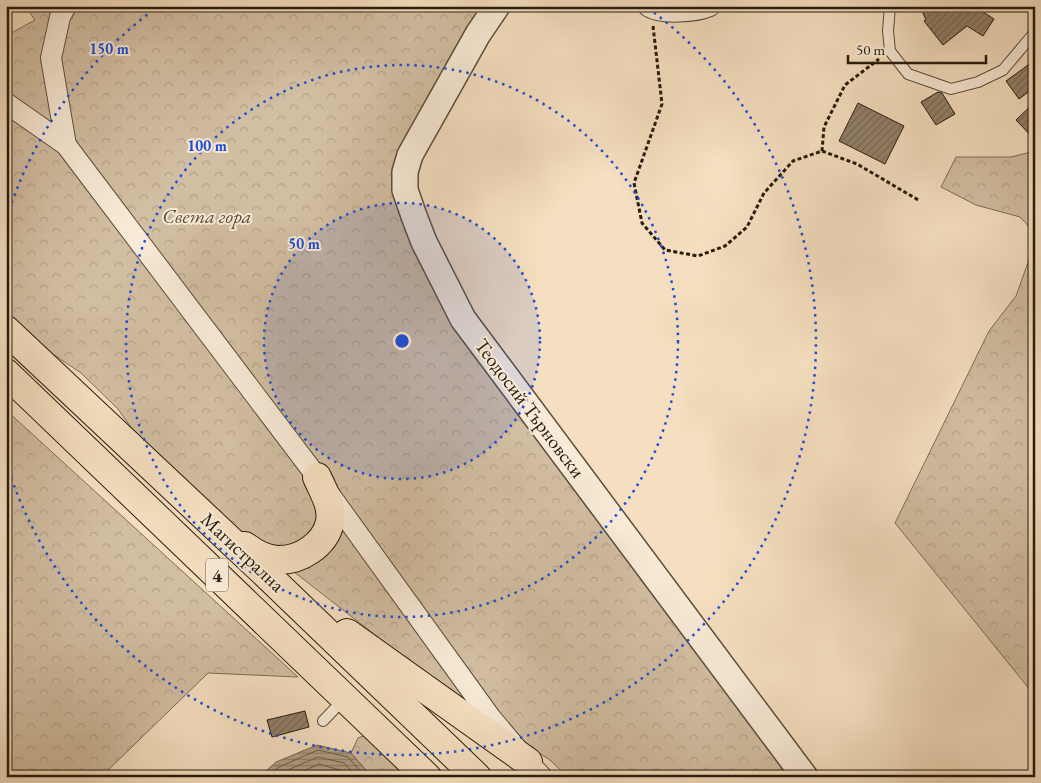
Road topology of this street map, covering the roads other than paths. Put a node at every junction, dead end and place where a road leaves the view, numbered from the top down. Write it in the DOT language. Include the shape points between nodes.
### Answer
graph roads {
  1 [pos="66,6"];
  2 [pos="497,6"];
  3 [pos="710,6"];
  4 [pos="890,6"];
  5 [pos="649,7"];
  6 [pos="1035,32"];
  7 [pos="6,103"];
  8 [pos="66,145"];
  9 [pos="6,330"];
  10 [pos="6,373"];
  11 [pos="317,477"];
  12 [pos="208,519"];
  13 [pos="269,576"];
  14 [pos="345,698"];
  15 [pos="324,721"];
  16 [pos="535,769"];
  17 [pos="427,777"];
  18 [pos="476,777"];
  19 [pos="805,777"];
  1 -- 8 [label="street" via="60,17 51,58"];
  2 -- 19 [label="street, Теодосий Търновски" via="410,155 405,172 405,190 424,242 464,319"];
  3 -- 5 [label="street" via="689,12 668,12"];
  4 -- 6 [label="lane" via="890,51 908,74 951,89 978,82 1003,70"];
  7 -- 8 [label="street"];
  8 -- 11 [label="street"];
  9 -- 12 [label="main road, Магистрална / 4"];
  10 -- 14 [label="main road, Магистрална / 4"];
  11 -- 12 [label="main road" via="330,506 330,521 322,539 309,552 294,558 276,560 255,554"];
  11 -- 16 [label="street" via="469,689"];
  12 -- 13 [label="main road, Магистрална / 4"];
  13 -- 16 [label="main road"];
  13 -- 18 [label="main road, Магистрална / 4"];
  14 -- 15 [label="lane"];
  14 -- 17 [label="main road, Магистрална / 4"];
}
